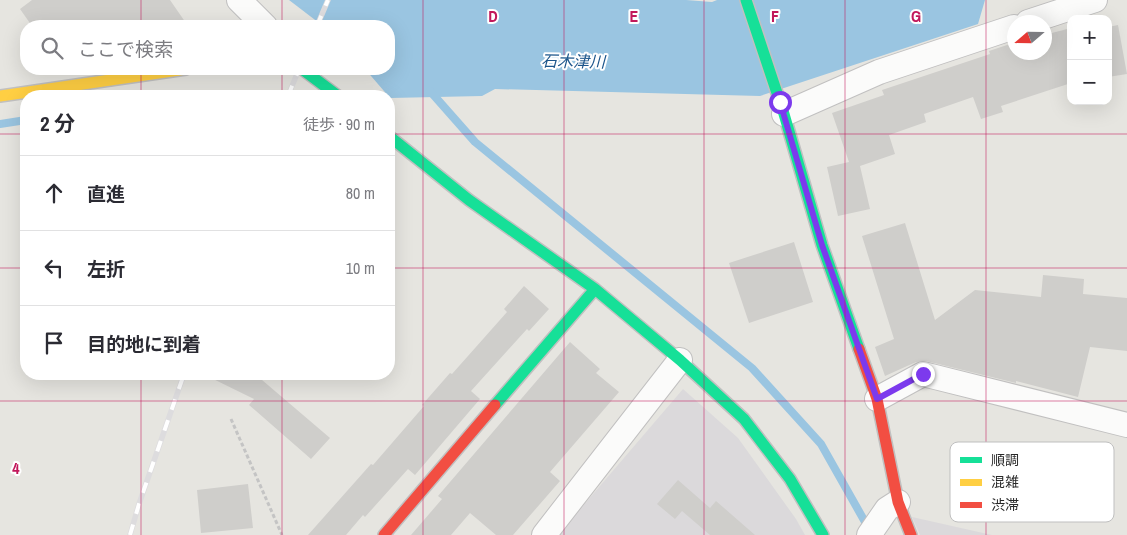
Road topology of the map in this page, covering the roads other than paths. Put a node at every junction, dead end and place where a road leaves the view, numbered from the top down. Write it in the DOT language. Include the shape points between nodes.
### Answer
graph roads {
  1 [pos="239,0"];
  2 [pos="746,0"];
  3 [pos="1095,0"];
  4 [pos="1049,15"];
  5 [pos="259,20"];
  6 [pos="1007,29"];
  7 [pos="145,75"];
  8 [pos="310,75"];
  9 [pos="41,90"];
  10 [pos="330,90"];
  11 [pos="20,93"];
  12 [pos="0,96"];
  13 [pos="782,108"];
  14 [pos="395,141"];
  15 [pos="595,289"];
  16 [pos="680,360"];
  17 [pos="877,399"];
  18 [pos="1127,425"];
  19 [pos="893,506"];
  20 [pos="384,535"];
  21 [pos="544,535"];
  22 [pos="823,535"];
  23 [pos="869,535"];
  24 [pos="911,535"];
  1 -- 5 [label="street"];
  2 -- 13 [label="street"];
  3 -- 4 [label="street"];
  6 -- 13 [label="street"];
  7 -- 9 [label="street"];
  8 -- 10 [label="street"];
  11 -- 12 [label="street"];
  13 -- 17 [label="street" via="822,245"];
  14 -- 15 [label="street" via="468,200"];
  15 -- 16 [label="street"];
  15 -- 20 [label="street"];
  16 -- 21 [label="street"];
  16 -- 22 [label="street" via="744,419 790,479"];
  17 -- 18 [label="street" via="923,374"];
  17 -- 19 [label="street"];
  19 -- 23 [label="street"];
  19 -- 24 [label="street"];
}
